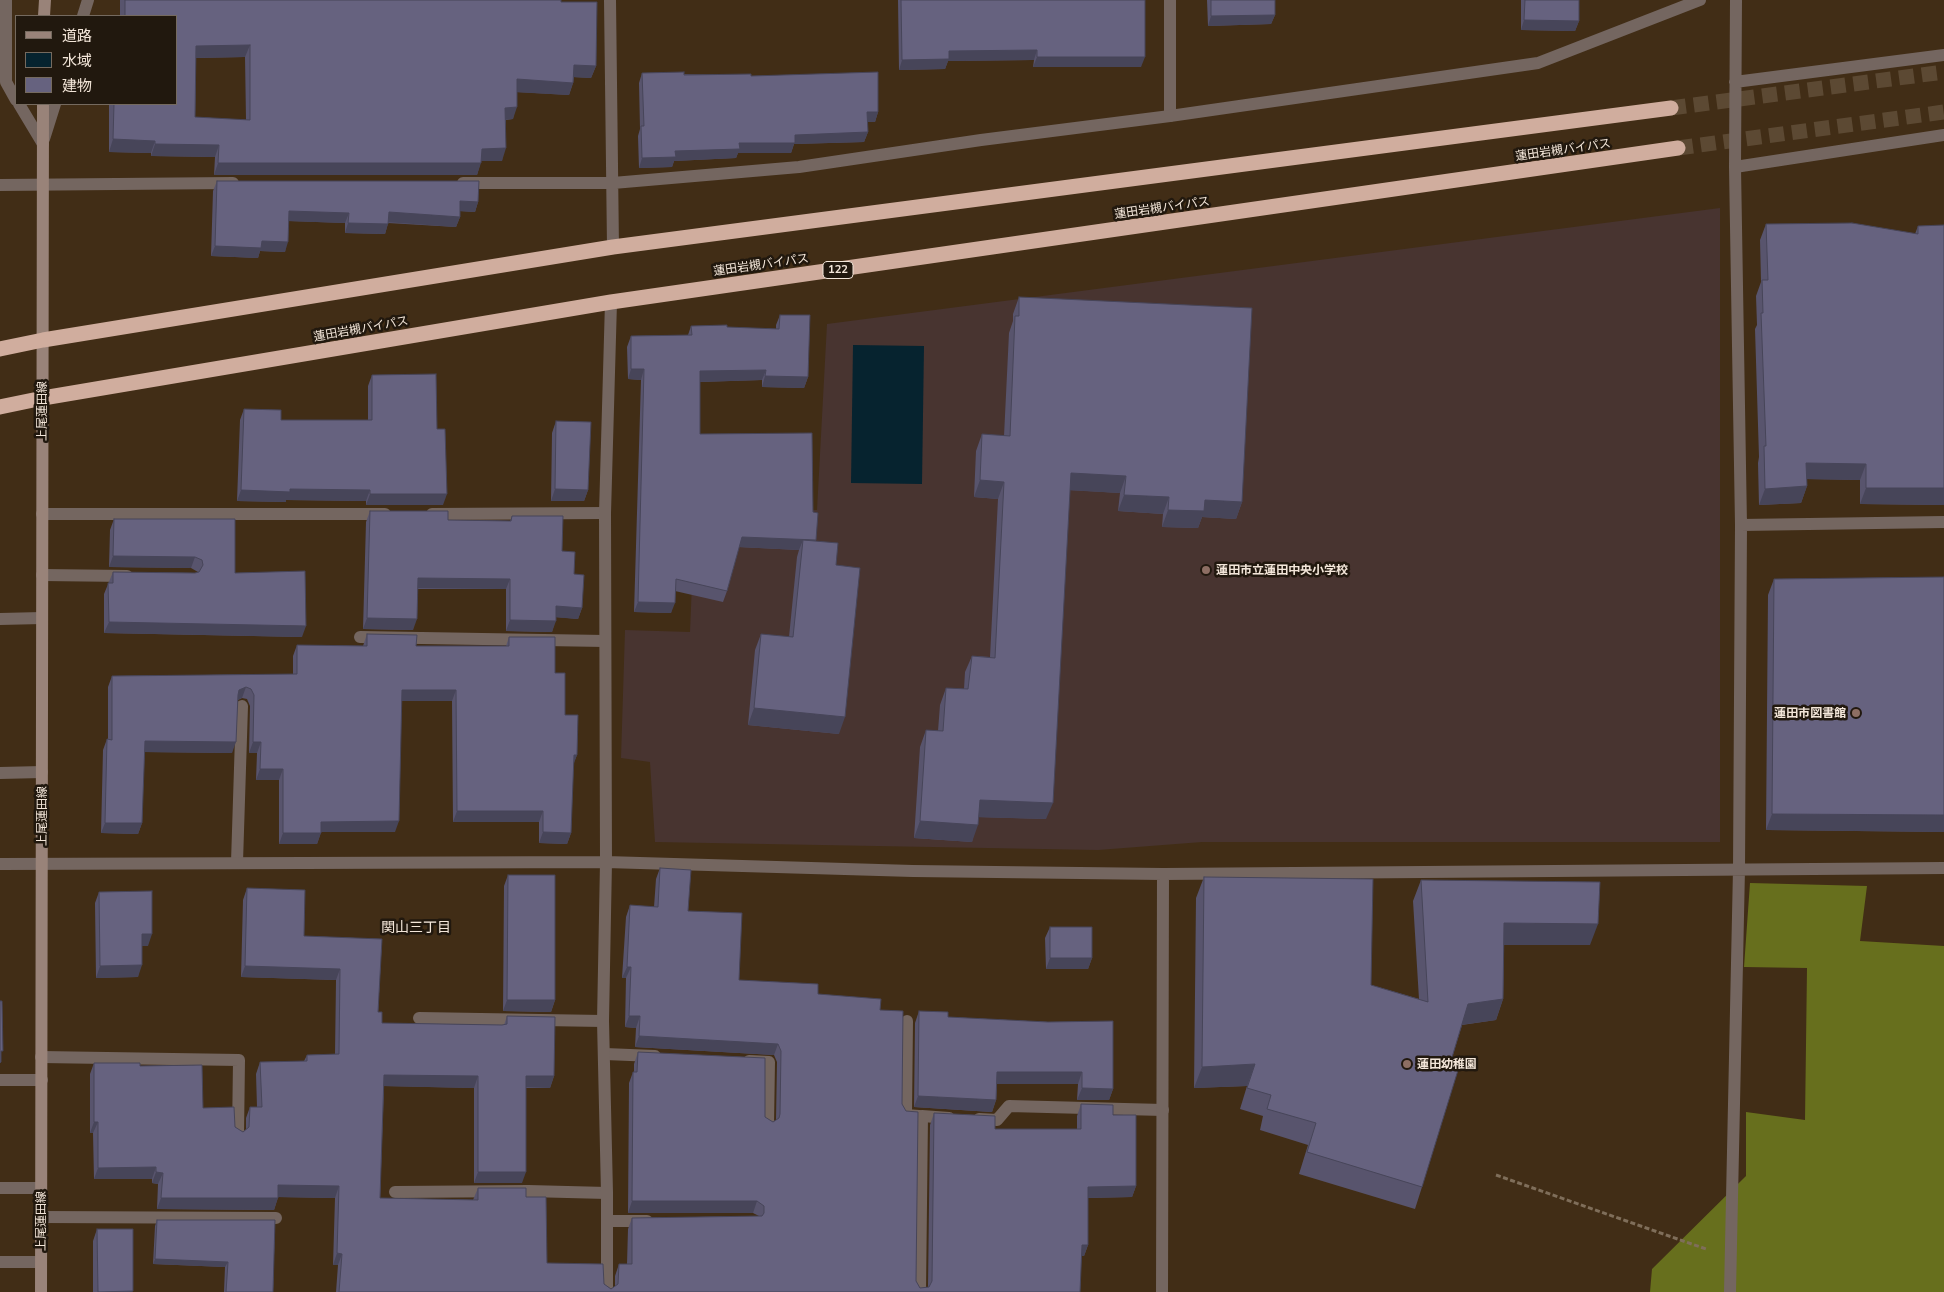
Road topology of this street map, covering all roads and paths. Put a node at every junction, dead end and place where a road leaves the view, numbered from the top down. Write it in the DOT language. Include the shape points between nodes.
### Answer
graph roads {
  1 [pos="6,0"];
  2 [pos="45,0"];
  3 [pos="88,0"];
  4 [pos="610,0"];
  5 [pos="1170,0"];
  6 [pos="1700,0"];
  7 [pos="1736,0"];
  8 [pos="44,15"];
  9 [pos="83,15"];
  10 [pos="3,23"];
  11 [pos="1944,55"];
  12 [pos="1735,82"];
  13 [pos="15,98"];
  14 [pos="20,105"];
  15 [pos="43,105"];
  16 [pos="55,105"];
  17 [pos="1672,108"];
  18 [pos="1170,116"];
  19 [pos="1944,135"];
  20 [pos="43,144"];
  21 [pos="1678,148"];
  22 [pos="1735,167"];
  23 [pos="43,183"];
  24 [pos="243,183"];
  25 [pos="453,183"];
  26 [pos="613,183"];
  27 [pos="0,185"];
  28 [pos="612,247"];
  29 [pos="611,302"];
  30 [pos="43,340"];
  31 [pos="0,349"];
  32 [pos="42,398"];
  33 [pos="0,407"];
  34 [pos="605,513"];
  35 [pos="42,514"];
  36 [pos="398,514"];
  37 [pos="418,514"];
  38 [pos="1944,522"];
  39 [pos="1741,525"];
  40 [pos="42,575"];
  41 [pos="141,576"];
  42 [pos="42,618"];
  43 [pos="0,619"];
  44 [pos="360,637"];
  45 [pos="605,641"];
  46 [pos="242,706"];
  47 [pos="42,772"];
  48 [pos="0,773"];
  49 [pos="237,862"];
  50 [pos="606,862"];
  51 [pos="0,864"];
  52 [pos="42,864"];
  53 [pos="1944,868"];
  54 [pos="1738,869"];
  55 [pos="1163,874"];
  56 [pos="419,1018"];
  57 [pos="603,1021"];
  58 [pos="907,1021"];
  59 [pos="605,1054"];
  60 [pos="41,1057"];
  61 [pos="672,1057"];
  62 [pos="740,1060"];
  63 [pos="0,1080"];
  64 [pos="42,1080"];
  65 [pos="1163,1110"];
  66 [pos="922,1116"];
  67 [pos="768,1125"];
  68 [pos="238,1135"];
  69 [pos="1496,1175"];
  70 [pos="0,1188"];
  71 [pos="41,1188"];
  72 [pos="395,1192"];
  73 [pos="607,1193"];
  74 [pos="41,1217"];
  75 [pos="276,1218"];
  76 [pos="607,1221"];
  77 [pos="655,1221"];
  78 [pos="1730,1258"];
  79 [pos="0,1262"];
  80 [pos="41,1262"];
  81 [pos="41,1292"];
  82 [pos="607,1292"];
  83 [pos="920,1292"];
  84 [pos="1162,1292"];
  85 [pos="1730,1292"];
  1 -- 10 [label="street"];
  2 -- 8 [label="main road"];
  3 -- 9 [label="street"];
  4 -- 26 [label="street"];
  5 -- 18 [label="street"];
  6 -- 18 [label="street" via="1538,63"];
  7 -- 12 [label="street"];
  10 -- 13 [label="street" via="6,82"];
  11 -- 12 [label="street"];
  12 -- 22 [label="street"];
  14 -- 20 [label="street"];
  15 -- 20 [label="main road, 上尾蓮田線"];
  16 -- 20 [label="street"];
  17 -- 28 [label="highway"];
  18 -- 26 [label="street" via="799,167"];
  19 -- 22 [label="street"];
  20 -- 23 [label="main road, 上尾蓮田線"];
  21 -- 29 [label="highway, 蓮田岩槻バイパス / 122"];
  22 -- 39 [label="street"];
  23 -- 24 [label="street"];
  23 -- 27 [label="street"];
  23 -- 30 [label="main road, 上尾蓮田線"];
  25 -- 26 [label="street"];
  26 -- 28 [label="street"];
  28 -- 30 [label="highway"];
  29 -- 32 [label="highway, 蓮田岩槻バイパス / 122"];
  29 -- 34 [label="street"];
  30 -- 31 [label="highway"];
  30 -- 32 [label="main road, 上尾蓮田線"];
  32 -- 33 [label="highway, 蓮田岩槻バイパス / 122"];
  32 -- 35 [label="main road, 上尾蓮田線"];
  34 -- 37 [label="street"];
  34 -- 45 [label="street"];
  35 -- 36 [label="street"];
  35 -- 40 [label="main road, 上尾蓮田線"];
  38 -- 39 [label="street"];
  39 -- 54 [label="street"];
  40 -- 41 [label="street"];
  40 -- 42 [label="main road, 上尾蓮田線"];
  42 -- 43 [label="street"];
  42 -- 47 [label="main road, 上尾蓮田線"];
  44 -- 45 [label="street"];
  45 -- 50 [label="street"];
  46 -- 49 [label="street"];
  47 -- 48 [label="street"];
  47 -- 52 [label="main road, 上尾蓮田線"];
  49 -- 50 [label="street"];
  49 -- 52 [label="street"];
  50 -- 55 [label="street"];
  50 -- 57 [label="street"];
  51 -- 52 [label="street"];
  52 -- 60 [label="main road, 上尾蓮田線"];
  53 -- 54 [label="street"];
  54 -- 55 [label="street"];
  54 -- 78 [label="street"];
  55 -- 65 [label="street"];
  56 -- 57 [label="street"];
  57 -- 59 [label="street"];
  58 -- 66 [label="street" via="906,1115"];
  59 -- 61 [label="street"];
  59 -- 73 [label="street"];
  60 -- 64 [label="main road, 上尾蓮田線"];
  60 -- 68 [label="street" via="239,1060"];
  62 -- 67 [label="street" via="769,1062"];
  63 -- 64 [label="street"];
  64 -- 71 [label="main road, 上尾蓮田線"];
  65 -- 66 [label="street" via="1009,1106 997,1120"];
  65 -- 84 [label="street"];
  66 -- 83 [label="street"];
  69 -- 78 [label="path"];
  70 -- 71 [label="street"];
  71 -- 74 [label="main road, 上尾蓮田線"];
  72 -- 73 [label="street"];
  73 -- 76 [label="street"];
  74 -- 75 [label="street"];
  74 -- 80 [label="main road, 上尾蓮田線"];
  76 -- 77 [label="street"];
  76 -- 82 [label="street"];
  78 -- 85 [label="street"];
  79 -- 80 [label="street"];
  80 -- 81 [label="main road, 上尾蓮田線"];
}
